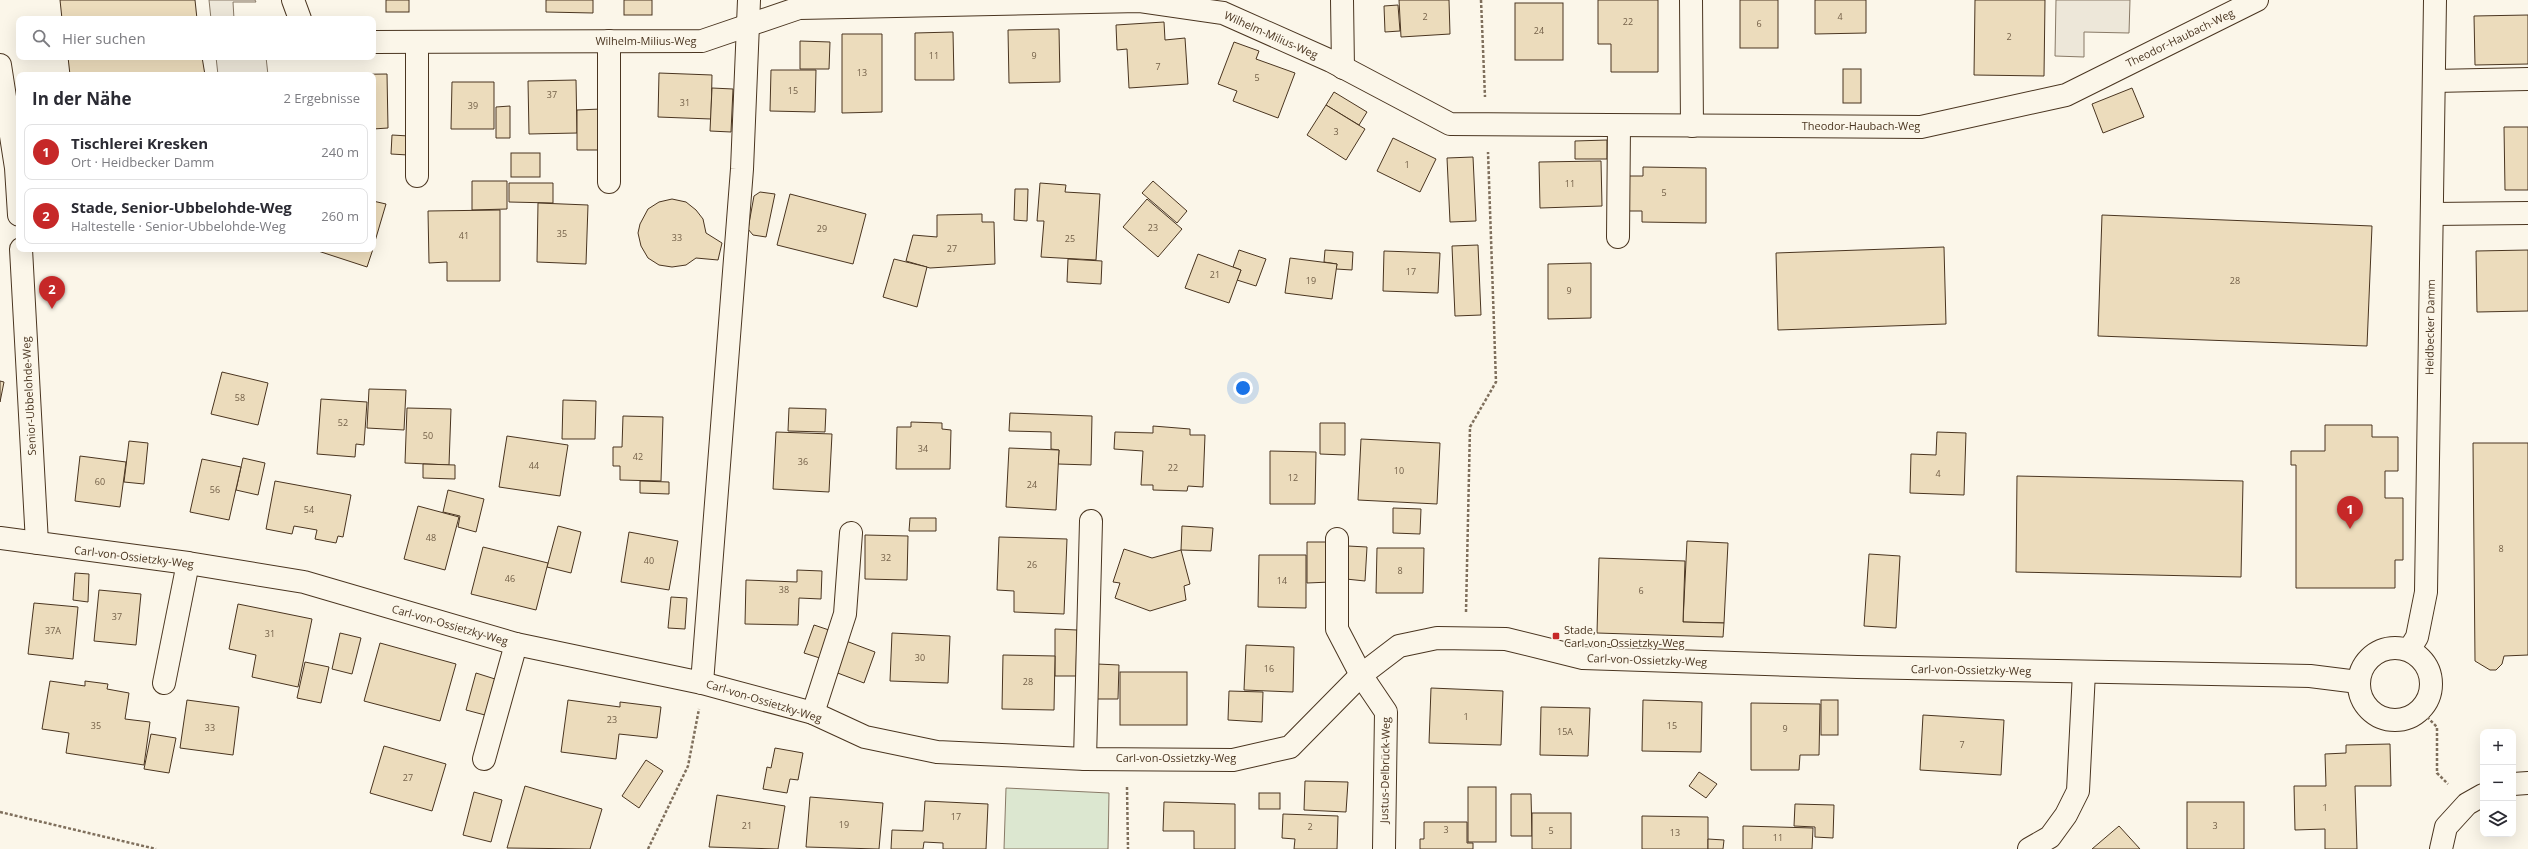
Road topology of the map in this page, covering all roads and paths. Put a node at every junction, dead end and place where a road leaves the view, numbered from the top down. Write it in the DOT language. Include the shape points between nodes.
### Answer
graph roads {
  1 [pos="293,0"];
  2 [pos="749,0"];
  3 [pos="1342,0"];
  4 [pos="1481,0"];
  5 [pos="1691,0"];
  6 [pos="2257,0"];
  7 [pos="2436,0"];
  8 [pos="1113,1"];
  9 [pos="990,2"];
  10 [pos="299,16"];
  11 [pos="749,23"];
  12 [pos="609,41"];
  13 [pos="376,42"];
  14 [pos="417,42"];
  15 [pos="0,64"];
  16 [pos="1343,68"];
  17 [pos="2528,79"];
  18 [pos="2434,81"];
  19 [pos="1487,126"];
  20 [pos="1618,126"];
  21 [pos="1692,126"];
  22 [pos="16,168"];
  23 [pos="418,176"];
  24 [pos="609,182"];
  25 [pos="2528,213"];
  26 [pos="2432,214"];
  27 [pos="1618,237"];
  28 [pos="21,252"];
  29 [pos="1091,521"];
  30 [pos="851,533"];
  31 [pos="0,538"];
  32 [pos="1337,539"];
  33 [pos="37,543"];
  34 [pos="188,563"];
  35 [pos="1466,638"];
  36 [pos="516,644"];
  37 [pos="2409,650"];
  38 [pos="2084,672"];
  39 [pos="1361,675"];
  40 [pos="2358,682"];
  41 [pos="164,683"];
  42 [pos="702,683"];
  43 [pos="2420,710"];
  44 [pos="813,713"];
  45 [pos="1127,758"];
  46 [pos="484,759"];
  47 [pos="1084,759"];
  48 [pos="2528,782"];
  49 [pos="2516,784"];
  50 [pos="2475,800"];
  51 [pos="0,812"];
  52 [pos="156,849"];
  53 [pos="648,849"];
  54 [pos="1128,849"];
  55 [pos="1384,849"];
  56 [pos="2029,849"];
  57 [pos="2441,849"];
  1 -- 10 [label="street"];
  2 -- 11 [label="street"];
  3 -- 16 [label="street"];
  4 -- 19 [label="path"];
  5 -- 21 [label="street"];
  6 -- 21 [label="street, Theodor-Haubach-Weg" via="2066,95 1921,127"];
  7 -- 18 [label="street, Heidbecker Damm"];
  8 -- 9 [label="street, Wilhelm-Milius-Weg"];
  8 -- 16 [label="street, Wilhelm-Milius-Weg" via="1140,1 1223,13"];
  9 -- 11 [label="street, Wilhelm-Milius-Weg" via="799,8"];
  11 -- 12 [label="street, Wilhelm-Milius-Weg" via="702,41"];
  11 -- 42 [label="street" via="742,169"];
  12 -- 14 [label="street, Wilhelm-Milius-Weg"];
  12 -- 24 [label="street"];
  13 -- 14 [label="street, Wilhelm-Milius-Weg"];
  14 -- 23 [label="street"];
  15 -- 22 [label="street"];
  16 -- 19 [label="street, Wilhelm-Milius-Weg" via="1450,124"];
  17 -- 18 [label="street"];
  18 -- 26 [label="street, Heidbecker Damm"];
  19 -- 20 [label="street, Theodor-Haubach-Weg"];
  19 -- 35 [label="path" via="1496,382 1470,427"];
  20 -- 21 [label="street, Theodor-Haubach-Weg"];
  20 -- 27 [label="street"];
  25 -- 26 [label="street"];
  26 -- 37 [label="street, Heidbecker Damm" via="2426,592 2417,637"];
  28 -- 33 [label="street, Senior-Ubbelohde-Weg"];
  29 -- 47 [label="street"];
  30 -- 44 [label="street" via="845,614"];
  31 -- 33 [label="street, Carl-von-Ossietzky-Weg"];
  32 -- 39 [label="street, Justus-Delbrück-Weg" via="1337,629"];
  33 -- 34 [label="street, Carl-von-Ossietzky-Weg"];
  34 -- 36 [label="street, Carl-von-Ossietzky-Weg" via="304,582"];
  34 -- 41 [label="street"];
  35 -- 38 [label="street, Carl-von-Ossietzky-Weg" via="1506,639 1583,658"];
  35 -- 39 [label="street, Carl-von-Ossietzky-Weg" via="1437,638 1399,646"];
  36 -- 42 [label="street, Carl-von-Ossietzky-Weg"];
  36 -- 46 [label="street"];
  37 -- 40 [label="street" via="2398,647 2376,653 2361,670"];
  37 -- 43 [label="street" via="2426,666 2430,677 2431,689"];
  38 -- 40 [label="street, Carl-von-Ossietzky-Weg" via="2310,676"];
  38 -- 56 [label="street" via="2078,791 2066,815 2050,837"];
  39 -- 45 [label="street, Carl-von-Ossietzky-Weg" via="1290,747 1233,760"];
  39 -- 55 [label="street, Justus-Delbrück-Weg" via="1386,712"];
  40 -- 43 [label="street" via="2359,694 2365,706 2385,719 2398,720 2410,717"];
  42 -- 44 [label="street, Carl-von-Ossietzky-Weg"];
  42 -- 53 [label="path" via="697,730 688,766"];
  43 -- 50 [label="path" via="2437,726 2437,773"];
  44 -- 47 [label="street, Carl-von-Ossietzky-Weg" via="865,737 937,752"];
  45 -- 47 [label="street, Carl-von-Ossietzky-Weg"];
  45 -- 54 [label="path"];
  48 -- 49 [label="street"];
  50 -- 57 [label="street" via="2446,827"];
  51 -- 52 [label="path"];
}
